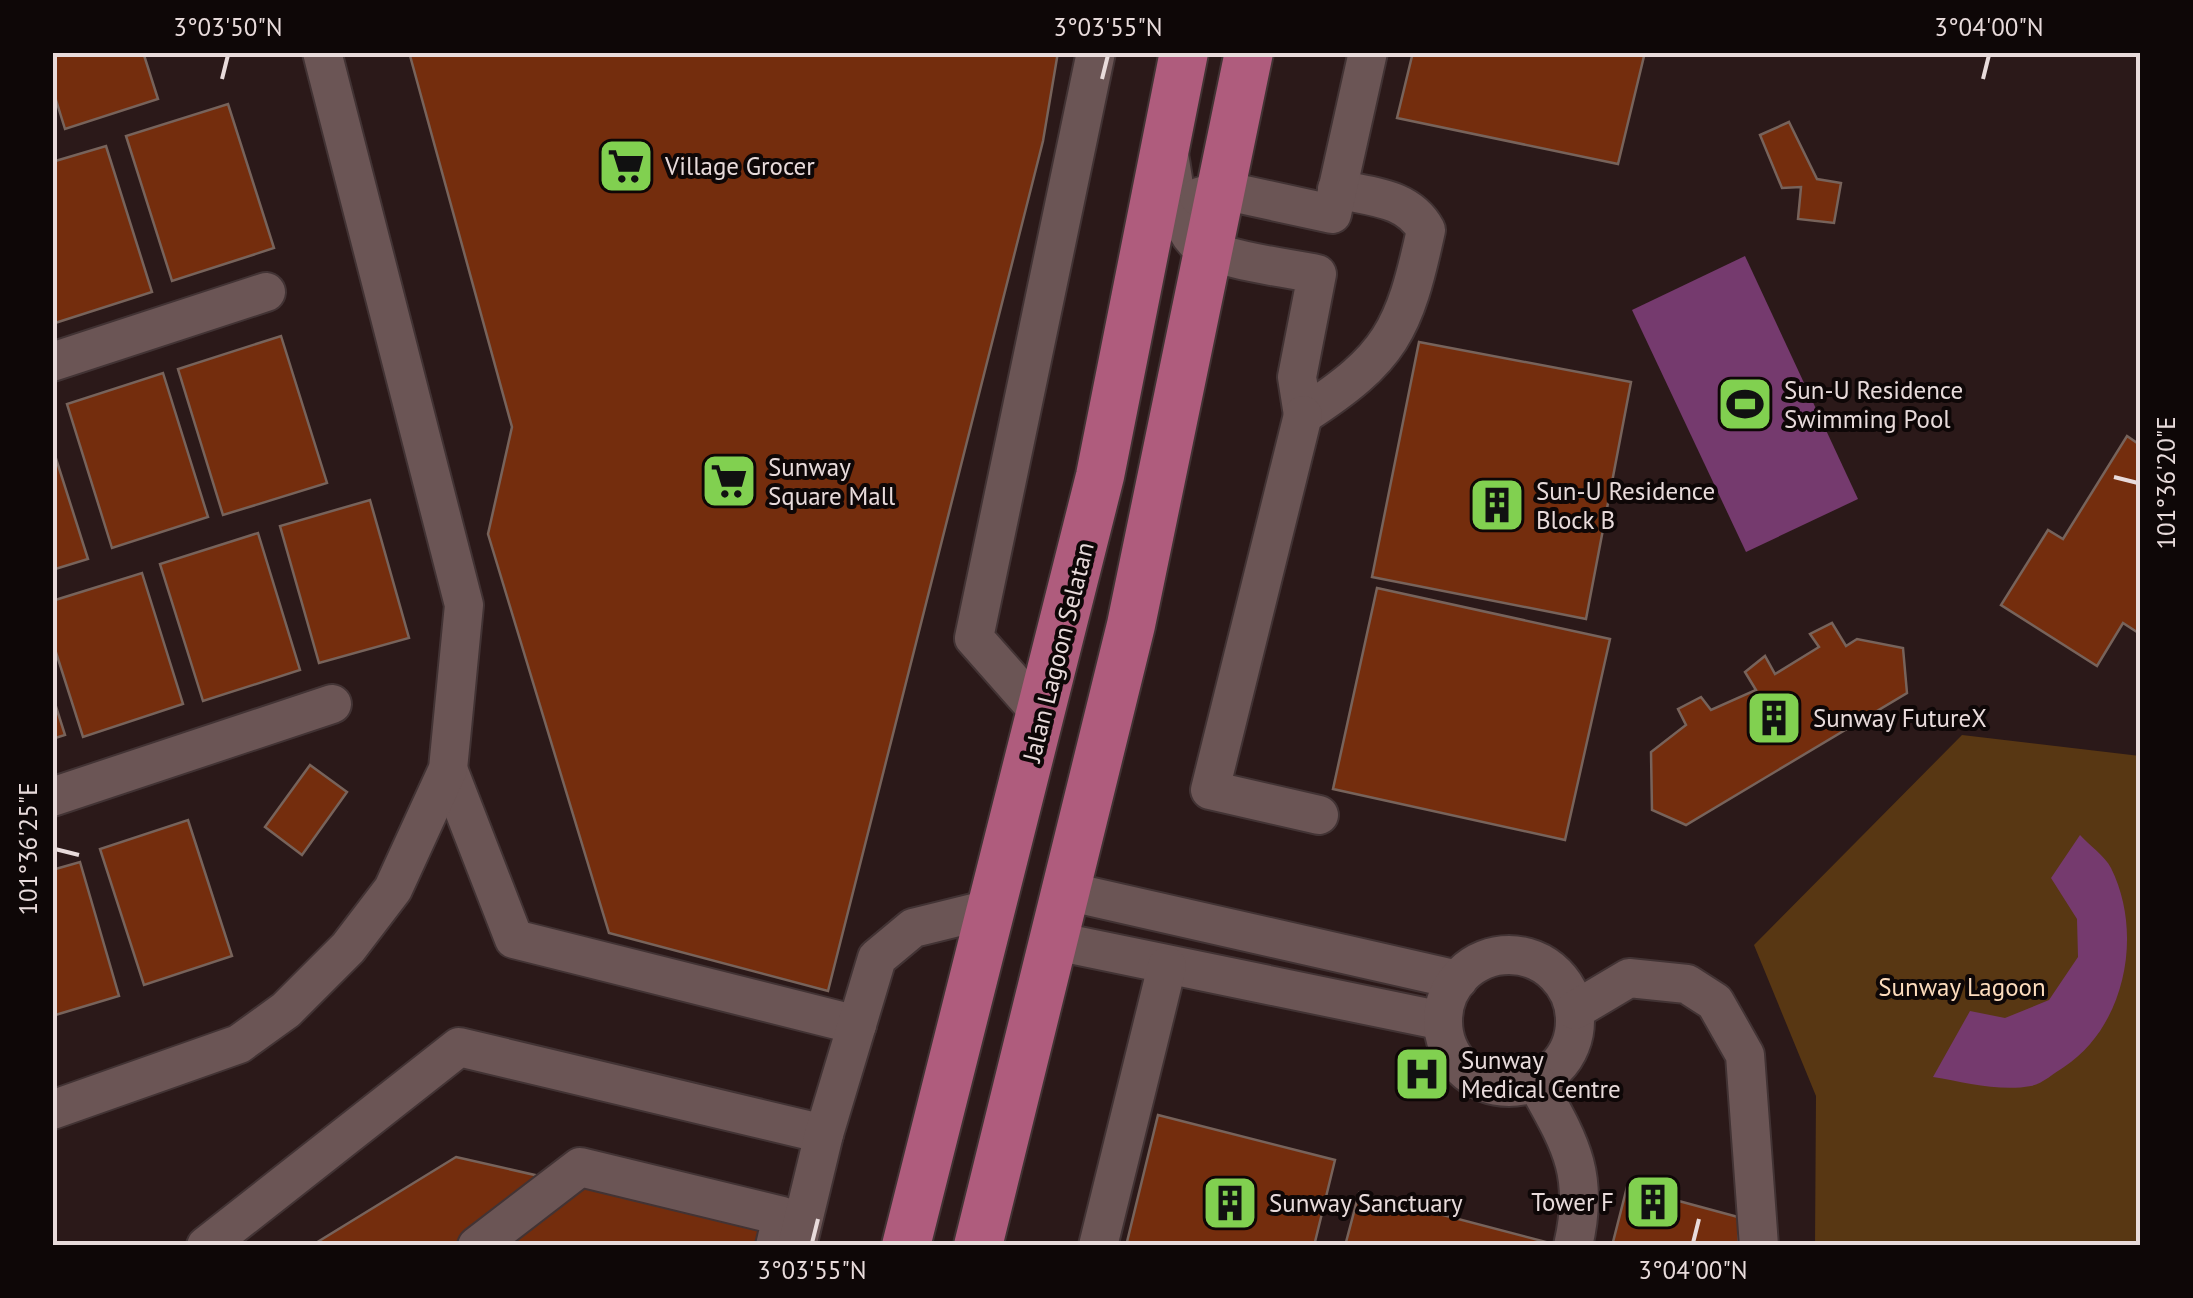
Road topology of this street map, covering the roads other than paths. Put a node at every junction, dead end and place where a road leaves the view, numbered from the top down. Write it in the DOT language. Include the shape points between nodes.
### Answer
graph roads {
  1 [pos="322,52"];
  2 [pos="1096,52"];
  3 [pos="1184,52"];
  4 [pos="1249,52"];
  5 [pos="1368,52"];
  6 [pos="1166,143"];
  7 [pos="1222,190"];
  8 [pos="1334,202"];
  9 [pos="1182,214"];
  10 [pos="1211,251"];
  11 [pos="1143,266"];
  12 [pos="266,292"];
  13 [pos="52,362"];
  14 [pos="1303,415"];
  15 [pos="332,704"];
  16 [pos="1042,714"];
  17 [pos="448,769"];
  18 [pos="52,797"];
  19 [pos="1319,815"];
  20 [pos="1066,891"];
  21 [pos="994,908"];
  22 [pos="1055,942"];
  23 [pos="1168,966"];
  24 [pos="1458,980"];
  25 [pos="1575,1010"];
  26 [pos="1443,1021"];
  27 [pos="857,1025"];
  28 [pos="1536,1082"];
  29 [pos="52,1110"];
  30 [pos="824,1134"];
  31 [pos="206,1246"];
  32 [pos="477,1246"];
  33 [pos="775,1246"];
  34 [pos="797,1246"];
  35 [pos="906,1246"];
  36 [pos="978,1246"];
  37 [pos="1098,1246"];
  38 [pos="1573,1246"];
  39 [pos="1760,1246"];
  1 -- 17 [label="street" via="464,605"];
  2 -- 16 [label="street" via="974,638"];
  3 -- 6 [label="main road, Jalan Lagoon Selatan"];
  4 -- 7 [label="main road"];
  5 -- 8 [label="street"];
  6 -- 9 [label="street"];
  6 -- 11 [label="main road, Jalan Lagoon Selatan"];
  7 -- 8 [label="street"];
  7 -- 9 [label="street" via="1203,192"];
  7 -- 10 [label="main road"];
  8 -- 14 [label="street" via="1400,203 1426,230 1406,313 1387,346 1356,378"];
  9 -- 10 [label="street" via="1195,241"];
  9 -- 11 [label="street"];
  10 -- 14 [label="street" via="1316,274 1296,377"];
  10 -- 20 [label="main road"];
  11 -- 16 [label="main road, Jalan Lagoon Selatan"];
  12 -- 13 [label="street"];
  14 -- 19 [label="street" via="1210,790"];
  15 -- 18 [label="street"];
  16 -- 21 [label="main road, Jalan Lagoon Selatan"];
  17 -- 27 [label="street" via="514,939"];
  17 -- 29 [label="street" via="393,889 348,948 286,1010 239,1044"];
  20 -- 22 [label="main road"];
  20 -- 24 [label="street"];
  21 -- 27 [label="street" via="912,928 877,958"];
  21 -- 35 [label="main road, Jalan Lagoon Selatan"];
  22 -- 23 [label="street"];
  22 -- 36 [label="main road"];
  23 -- 26 [label="street"];
  23 -- 37 [label="street"];
  24 -- 25 [label="street" via="1474,965 1516,954 1555,972"];
  24 -- 26 [label="street"];
  25 -- 28 [label="street" via="1568,1053"];
  25 -- 39 [label="street" via="1629,978 1687,984 1715,1002 1745,1055"];
  26 -- 28 [label="street" via="1446,1043 1473,1077 1504,1087"];
  27 -- 30 [label="street"];
  28 -- 38 [label="street" via="1576,1160 1581,1189"];
  30 -- 31 [label="street" via="459,1047"];
  30 -- 34 [label="street"];
  32 -- 33 [label="street" via="580,1167 782,1216"];
}
